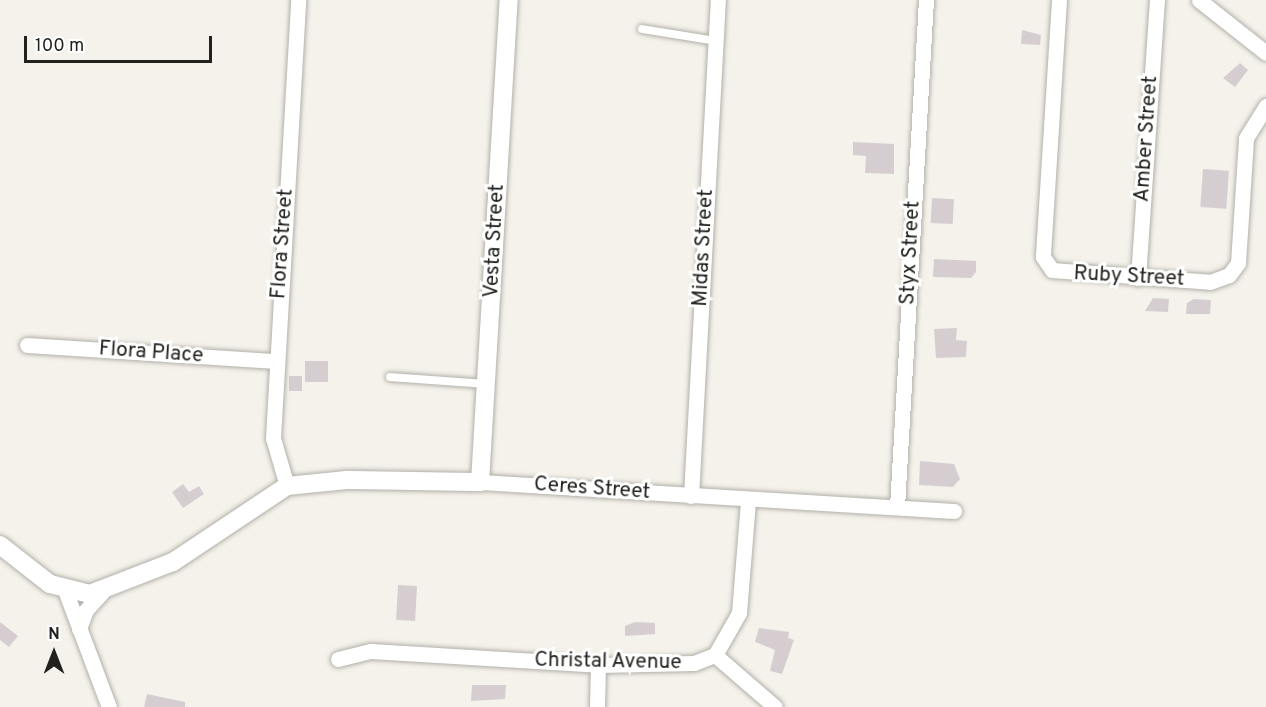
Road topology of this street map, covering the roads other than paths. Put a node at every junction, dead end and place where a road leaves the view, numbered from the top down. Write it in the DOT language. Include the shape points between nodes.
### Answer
graph roads {
  1 [pos="298,0"];
  2 [pos="509,0"];
  3 [pos="718,0"];
  4 [pos="926,0"];
  5 [pos="1059,0"];
  6 [pos="1157,0"];
  7 [pos="1199,0"];
  8 [pos="642,29"];
  9 [pos="716,41"];
  10 [pos="1266,53"];
  11 [pos="1266,106"];
  12 [pos="1138,278"];
  13 [pos="27,345"];
  14 [pos="276,360"];
  15 [pos="390,377"];
  16 [pos="486,384"];
  17 [pos="480,482"];
  18 [pos="287,486"];
  19 [pos="691,496"];
  20 [pos="748,500"];
  21 [pos="897,507"];
  22 [pos="954,511"];
  23 [pos="0,545"];
  24 [pos="65,590"];
  25 [pos="103,591"];
  26 [pos="79,628"];
  27 [pos="715,655"];
  28 [pos="338,659"];
  29 [pos="598,665"];
  30 [pos="109,707"];
  31 [pos="597,707"];
  32 [pos="775,707"];
  1 -- 14 [label="street, Flora Street"];
  2 -- 16 [label="street, Vesta Street"];
  3 -- 9 [label="street, Midas Street"];
  4 -- 21 [label="street, Styx Street"];
  5 -- 12 [label="street, Ruby Street" via="1045,263 1056,272"];
  6 -- 12 [label="street, Amber Street"];
  7 -- 10 [label="street"];
  8 -- 9 [label="lane"];
  9 -- 19 [label="street, Midas Street"];
  11 -- 12 [label="street, Ruby Street" via="1246,138 1236,268 1210,282"];
  13 -- 14 [label="street, Flora Place"];
  14 -- 18 [label="street, Flora Street" via="273,438"];
  15 -- 16 [label="lane"];
  16 -- 17 [label="street, Vesta Street"];
  17 -- 18 [label="street, Ceres Street" via="347,480"];
  17 -- 19 [label="street, Ceres Street"];
  18 -- 25 [label="street" via="173,562"];
  19 -- 20 [label="street, Ceres Street"];
  20 -- 21 [label="street, Ceres Street"];
  20 -- 27 [label="street" via="739,613"];
  21 -- 22 [label="street, Ceres Street"];
  23 -- 24 [label="street"];
  24 -- 25 [label="street"];
  24 -- 26 [label="street"];
  25 -- 26 [label="street" via="86,610"];
  26 -- 30 [label="street"];
  27 -- 29 [label="street, Christal Avenue" via="680,666"];
  27 -- 32 [label="street"];
  28 -- 29 [label="street, Christal Avenue" via="371,651"];
  29 -- 31 [label="street"];
}
